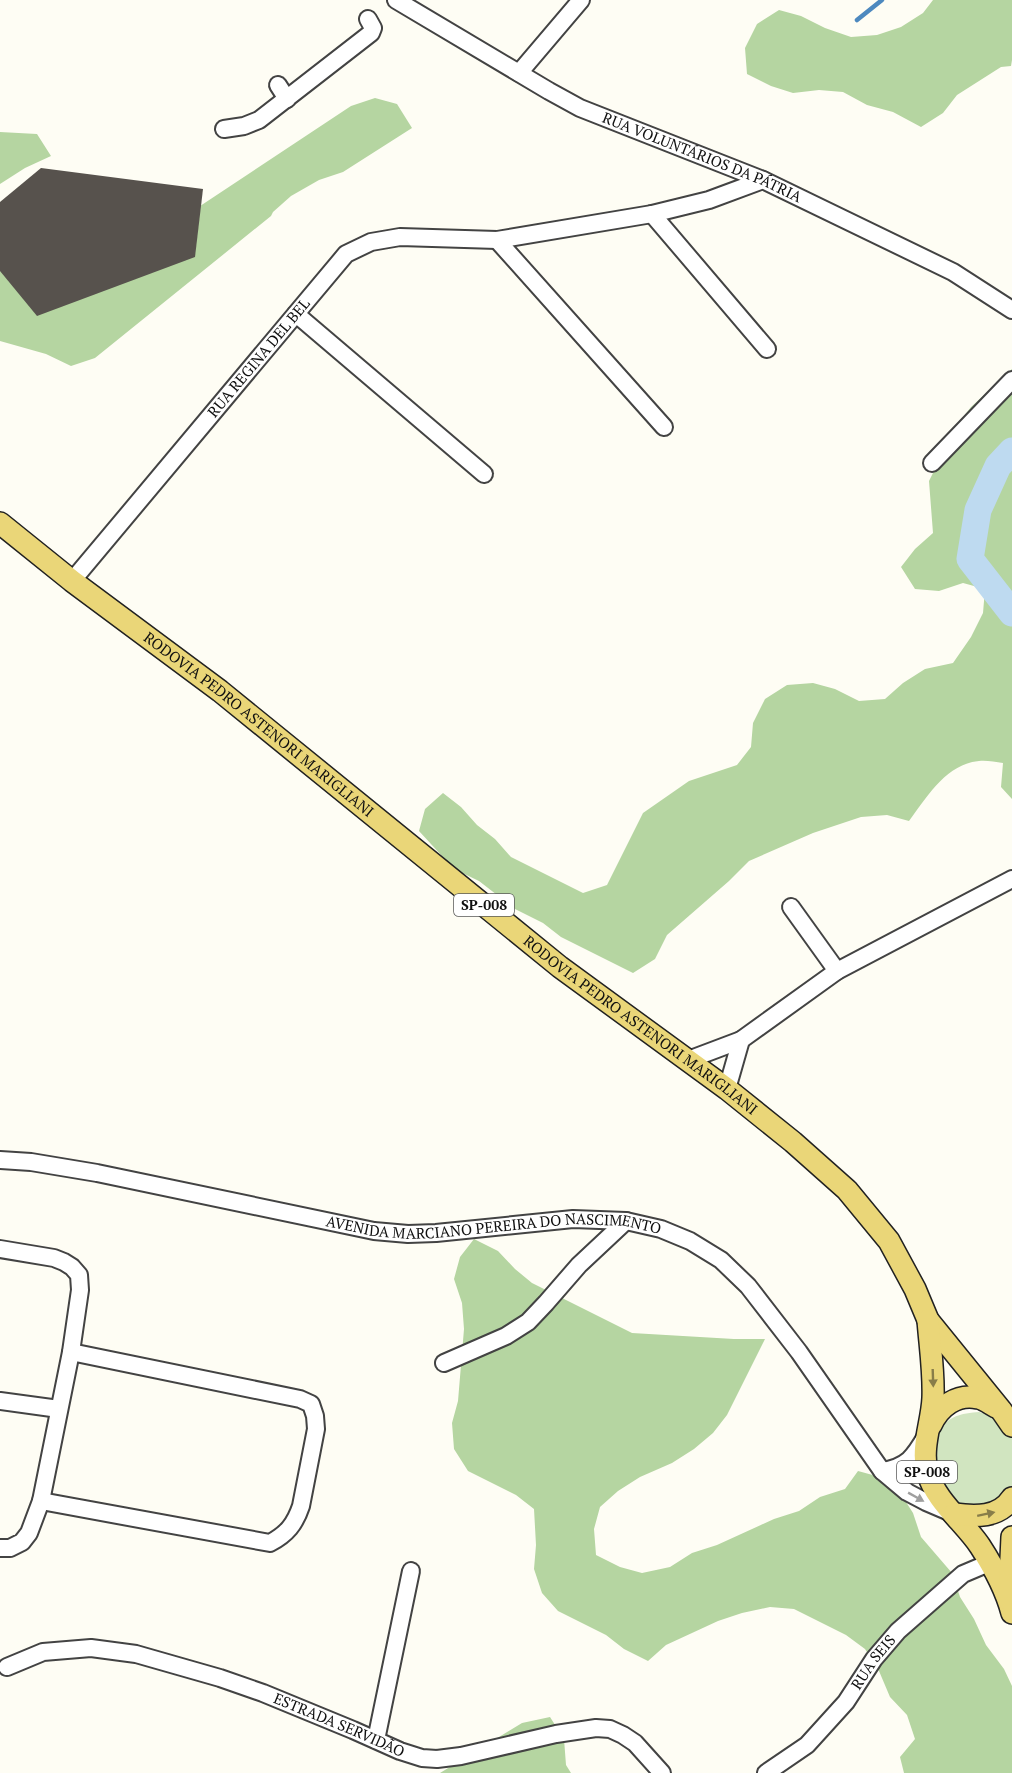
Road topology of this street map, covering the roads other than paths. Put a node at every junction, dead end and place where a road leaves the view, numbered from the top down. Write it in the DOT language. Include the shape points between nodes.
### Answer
graph roads {
  1 [pos="581,0"];
  2 [pos="406,3"];
  3 [pos="368,19"];
  4 [pos="519,73"];
  5 [pos="224,129"];
  6 [pos="763,180"];
  7 [pos="652,214"];
  8 [pos="497,240"];
  9 [pos="1012,310"];
  10 [pos="296,314"];
  11 [pos="767,349"];
  12 [pos="1012,380"];
  13 [pos="664,427"];
  14 [pos="932,463"];
  15 [pos="484,474"];
  16 [pos="0,523"];
  17 [pos="72,580"];
  18 [pos="1012,879"];
  19 [pos="791,907"];
  20 [pos="837,971"];
  21 [pos="741,1040"];
  22 [pos="688,1060"];
  23 [pos="727,1089"];
  24 [pos="0,1160"];
  25 [pos="626,1221"];
  26 [pos="0,1249"];
  27 [pos="928,1320"];
  28 [pos="71,1352"];
  29 [pos="444,1363"];
  30 [pos="0,1401"];
  31 [pos="59,1409"];
  32 [pos="1008,1417"];
  33 [pos="928,1433"];
  34 [pos="882,1471"];
  35 [pos="1012,1498"];
  36 [pos="41,1500"];
  37 [pos="954,1514"];
  38 [pos="1012,1537"];
  39 [pos="0,1548"];
  40 [pos="989,1563"];
  41 [pos="411,1571"];
  42 [pos="1010,1607"];
  43 [pos="7,1667"];
  44 [pos="376,1740"];
  45 [pos="662,1773"];
  46 [pos="766,1773"];
  1 -- 4 [label="street"];
  2 -- 4 [label="street, RUA VOLUNTÁRIOS DA PÁTRIA"];
  3 -- 5 [label="street" via="373,28 371,33 283,92 260,120"];
  4 -- 6 [label="street, RUA VOLUNTÁRIOS DA PÁTRIA" via="580,108"];
  6 -- 7 [label="street, RUA REGINA DEL BEL" via="709,200"];
  6 -- 9 [label="street, RUA VOLUNTÁRIOS DA PÁTRIA" via="953,272"];
  7 -- 8 [label="street, RUA REGINA DEL BEL"];
  7 -- 11 [label="street"];
  8 -- 10 [label="street, RUA REGINA DEL BEL" via="400,237 371,242 346,254"];
  8 -- 13 [label="street"];
  10 -- 15 [label="street"];
  10 -- 17 [label="street, RUA REGINA DEL BEL"];
  12 -- 14 [label="street"];
  16 -- 17 [label="main road, RODOVIA PEDRO ASTENORI MARIGLIANI / SP-008"];
  17 -- 22 [label="main road, RODOVIA PEDRO ASTENORI MARIGLIANI / SP-008" via="220,691 560,967"];
  18 -- 20 [label="street"];
  19 -- 20 [label="street"];
  20 -- 21 [label="street"];
  21 -- 22 [label="street"];
  21 -- 23 [label="street"];
  22 -- 23 [label="main road, RODOVIA PEDRO ASTENORI MARIGLIANI / SP-008"];
  23 -- 27 [label="main road, RODOVIA PEDRO ASTENORI MARIGLIANI / SP-008" via="847,1190 889,1242"];
  24 -- 25 [label="street, AVENIDA MARCIANO PEREIRA DO NASCIMENTO" via="97,1173 374,1231 436,1233 573,1219"];
  25 -- 29 [label="street" via="579,1265 528,1322"];
  25 -- 34 [label="street, AVENIDA MARCIANO PEREIRA DO NASCIMENTO" via="690,1241 721,1260 748,1286"];
  26 -- 28 [label="street" via="54,1258 72,1266 79,1275"];
  27 -- 32 [label="main road, RODOVIA PEDRO ASTENORI MARIGLIANI / SP-008"];
  27 -- 33 [label="main road, RODOVIA PEDRO ASTENORI MARIGLIANI / SP-008, one-way" via="933,1376"];
  28 -- 31 [label="street"];
  28 -- 36 [label="street" via="311,1404 316,1430 301,1506 291,1528 270,1543"];
  30 -- 31 [label="street"];
  31 -- 36 [label="street"];
  32 -- 33 [label="main road" via="979,1398 962,1397 935,1416"];
  33 -- 34 [label="street" via="905,1464"];
  33 -- 37 [label="main road, RODOVIA PEDRO ASTENORI MARIGLIANI / SP-008" via="927,1472"];
  34 -- 37 [label="street, AVENIDA MARCIANO PEREIRA DO NASCIMENTO, one-way" via="907,1492"];
  37 -- 35 [label="main road, one-way" via="984,1516 1002,1508"];
  36 -- 39 [label="street" via="22,1542"];
  37 -- 40 [label="main road, RODOVIA PEDRO ASTENORI MARIGLIANI / SP-008"];
  38 -- 42 [label="main road, RODOVIA PEDRO ASTENORI MARIGLIANI / SP-008"];
  40 -- 42 [label="main road, RODOVIA PEDRO ASTENORI MARIGLIANI / SP-008"];
  40 -- 46 [label="street, RUA SEIS" via="963,1574 898,1631 846,1702 807,1745"];
  41 -- 44 [label="street"];
  43 -- 44 [label="street, ESTRADA SERVIDÃO" via="43,1652 91,1647 136,1654 263,1693"];
  44 -- 45 [label="street, ESTRADA SERVIDÃO" via="399,1751 437,1759 556,1734 610,1729 635,1743"];
}
